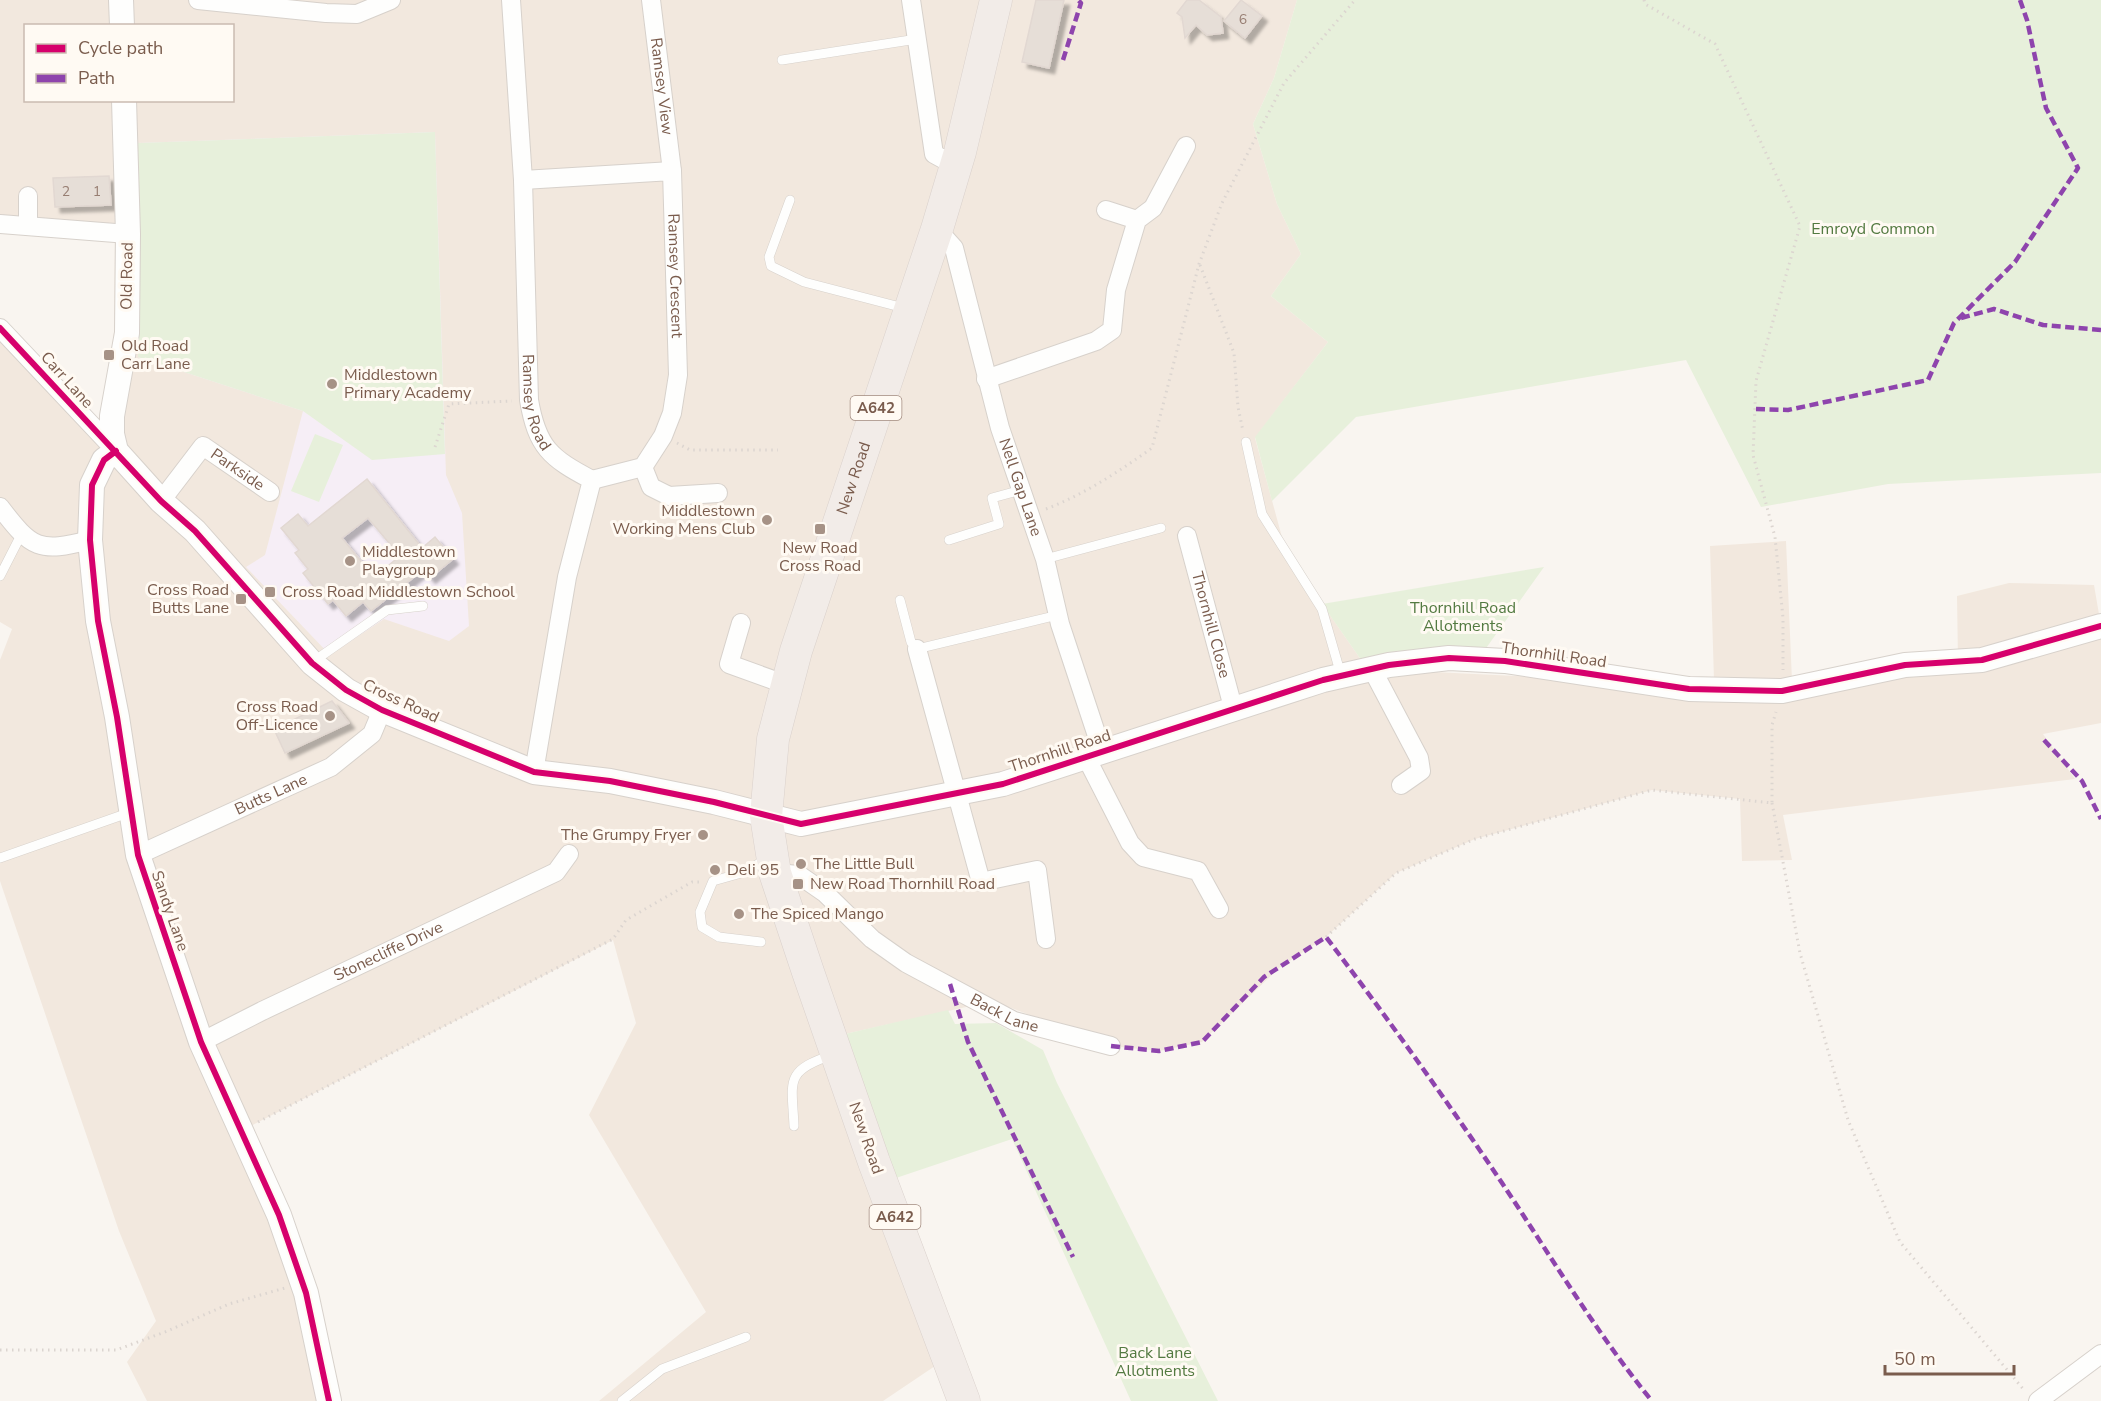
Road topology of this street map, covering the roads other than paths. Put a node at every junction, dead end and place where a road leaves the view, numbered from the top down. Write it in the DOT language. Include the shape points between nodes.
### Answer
graph roads {
  1 [pos="121,0"];
  2 [pos="198,0"];
  3 [pos="391,0"];
  4 [pos="511,0"];
  5 [pos="651,0"];
  6 [pos="911,0"];
  7 [pos="996,0"];
  8 [pos="122,24"];
  9 [pos="918,39"];
  10 [pos="782,60"];
  11 [pos="124,102"];
  12 [pos="1186,146"];
  13 [pos="956,166"];
  14 [pos="672,171"];
  15 [pos="523,180"];
  16 [pos="28,196"];
  17 [pos="790,200"];
  18 [pos="1106,210"];
  19 [pos="1137,220"];
  20 [pos="0,224"];
  21 [pos="28,226"];
  22 [pos="937,229"];
  23 [pos="128,234"];
  24 [pos="909,309"];
  25 [pos="0,328"];
  26 [pos="986,379"];
  27 [pos="1246,442"];
  28 [pos="116,451"];
  29 [pos="643,467"];
  30 [pos="592,480"];
  31 [pos="1021,490"];
  32 [pos="270,492"];
  33 [pos="718,493"];
  34 [pos="161,501"];
  35 [pos="0,507"];
  36 [pos="1161,528"];
  37 [pos="21,535"];
  38 [pos="1187,536"];
  39 [pos="90,540"];
  40 [pos="949,540"];
  41 [pos="1045,559"];
  42 [pos="0,576"];
  43 [pos="900,600"];
  44 [pos="423,606"];
  45 [pos="1058,615"];
  46 [pos="741,623"];
  47 [pos="2101,626"];
  48 [pos="917,649"];
  49 [pos="312,663"];
  50 [pos="1372,669"];
  51 [pos="1341,675"];
  52 [pos="787,685"];
  53 [pos="382,710"];
  54 [pos="1234,711"];
  55 [pos="1094,754"];
  56 [pos="534,772"];
  57 [pos="1401,785"];
  58 [pos="956,794"];
  59 [pos="131,812"];
  60 [pos="766,816"];
  61 [pos="569,854"];
  62 [pos="138,855"];
  63 [pos="0,858"];
  64 [pos="773,865"];
  65 [pos="1219,909"];
  66 [pos="1046,939"];
  67 [pos="761,942"];
  68 [pos="201,1042"];
  69 [pos="1111,1046"];
  70 [pos="837,1054"];
  71 [pos="794,1126"];
  72 [pos="746,1337"];
  73 [pos="2101,1354"];
  74 [pos="2032,1396"];
  75 [pos="329,1401"];
  76 [pos="622,1401"];
  77 [pos="964,1401"];
  1 -- 8 [label="street"];
  2 -- 3 [label="street" via="357,14"];
  4 -- 15 [label="street, Ramsey Road"];
  5 -- 14 [label="street, Ramsey View"];
  6 -- 9 [label="street"];
  7 -- 13 [label="highway, New Road / A642"];
  9 -- 10 [label="lane"];
  9 -- 13 [label="street" via="934,154"];
  11 -- 23 [label="street, Old Road"];
  12 -- 19 [label="street" via="1153,208"];
  13 -- 22 [label="highway, New Road / A642"];
  14 -- 15 [label="street"];
  14 -- 29 [label="street, Ramsey Crescent" via="678,375 672,413"];
  15 -- 30 [label="street, Ramsey Road" via="529,400 534,430 549,453"];
  16 -- 21 [label="street"];
  17 -- 24 [label="lane" via="769,258 771,266 804,282"];
  18 -- 19 [label="street"];
  19 -- 26 [label="street" via="1116,290 1112,330 1096,342"];
  20 -- 21 [label="street"];
  21 -- 23 [label="street"];
  22 -- 24 [label="highway, New Road / A642"];
  22 -- 26 [label="street, Nell Gap Lane" via="954,248"];
  23 -- 28 [label="street, Old Road" via="127,333 112,416"];
  24 -- 52 [label="highway, New Road / A642"];
  25 -- 28 [label="street, Carr Lane"];
  26 -- 31 [label="street, Nell Gap Lane"];
  27 -- 51 [label="lane" via="1262,514 1322,609"];
  28 -- 34 [label="street, Cross Road"];
  28 -- 39 [label="street, Sandy Lane" via="104,460 92,485"];
  29 -- 30 [label="street"];
  29 -- 33 [label="street" via="651,487 669,496"];
  30 -- 56 [label="street" via="567,577"];
  31 -- 40 [label="lane" via="992,498 999,524"];
  31 -- 41 [label="street, Nell Gap Lane"];
  32 -- 34 [label="street, Parkside" via="203,446"];
  34 -- 49 [label="street, Cross Road" via="195,531"];
  35 -- 37 [label="street"];
  36 -- 41 [label="lane"];
  37 -- 39 [label="street" via="47,548"];
  37 -- 42 [label="lane"];
  38 -- 54 [label="street, Thornhill Close"];
  39 -- 59 [label="street, Sandy Lane" via="98,621"];
  41 -- 45 [label="street, Nell Gap Lane"];
  43 -- 48 [label="lane" via="911,642"];
  44 -- 49 [label="lane" via="387,610"];
  45 -- 48 [label="lane"];
  45 -- 55 [label="street, Nell Gap Lane"];
  46 -- 52 [label="street" via="729,664"];
  47 -- 50 [label="street, Thornhill Road" via="1982,660 1905,665 1782,691 1689,689 1505,661 1449,658"];
  48 -- 58 [label="street"];
  49 -- 53 [label="street, Cross Road" via="346,690"];
  50 -- 51 [label="street, Thornhill Road"];
  50 -- 57 [label="street" via="1419,758 1421,771"];
  51 -- 54 [label="street, Thornhill Road"];
  52 -- 60 [label="highway, New Road / A642" via="773,739"];
  53 -- 56 [label="street, Cross Road"];
  53 -- 62 [label="street, Butts Lane" via="372,734 331,767"];
  54 -- 55 [label="street, Thornhill Road"];
  55 -- 58 [label="street, Thornhill Road" via="1003,784"];
  55 -- 65 [label="street, Nell Gap Lane" via="1130,843 1143,857 1198,871"];
  56 -- 60 [label="street, Cross Road" via="610,781"];
  58 -- 60 [label="street, Thornhill Road" via="801,824"];
  58 -- 66 [label="street" via="981,882 1037,870"];
  59 -- 62 [label="street, Sandy Lane"];
  59 -- 63 [label="lane"];
  60 -- 64 [label="highway, New Road / A642"];
  61 -- 68 [label="street, Stonecliffe Drive" via="556,872"];
  62 -- 68 [label="street, Sandy Lane"];
  64 -- 67 [label="lane" via="713,881 700,912 702,927 719,937"];
  64 -- 69 [label="street, Back Lane" via="799,875 825,893 872,939 906,963 1014,1021"];
  64 -- 70 [label="highway, New Road / A642"];
  68 -- 75 [label="street, Sandy Lane" via="279,1215 306,1293"];
  70 -- 71 [label="lane" via="803,1066 796,1073 792,1090"];
  70 -- 77 [label="highway, New Road / A642"];
  72 -- 76 [label="lane" via="662,1369"];
  73 -- 74 [label="street"];
}
